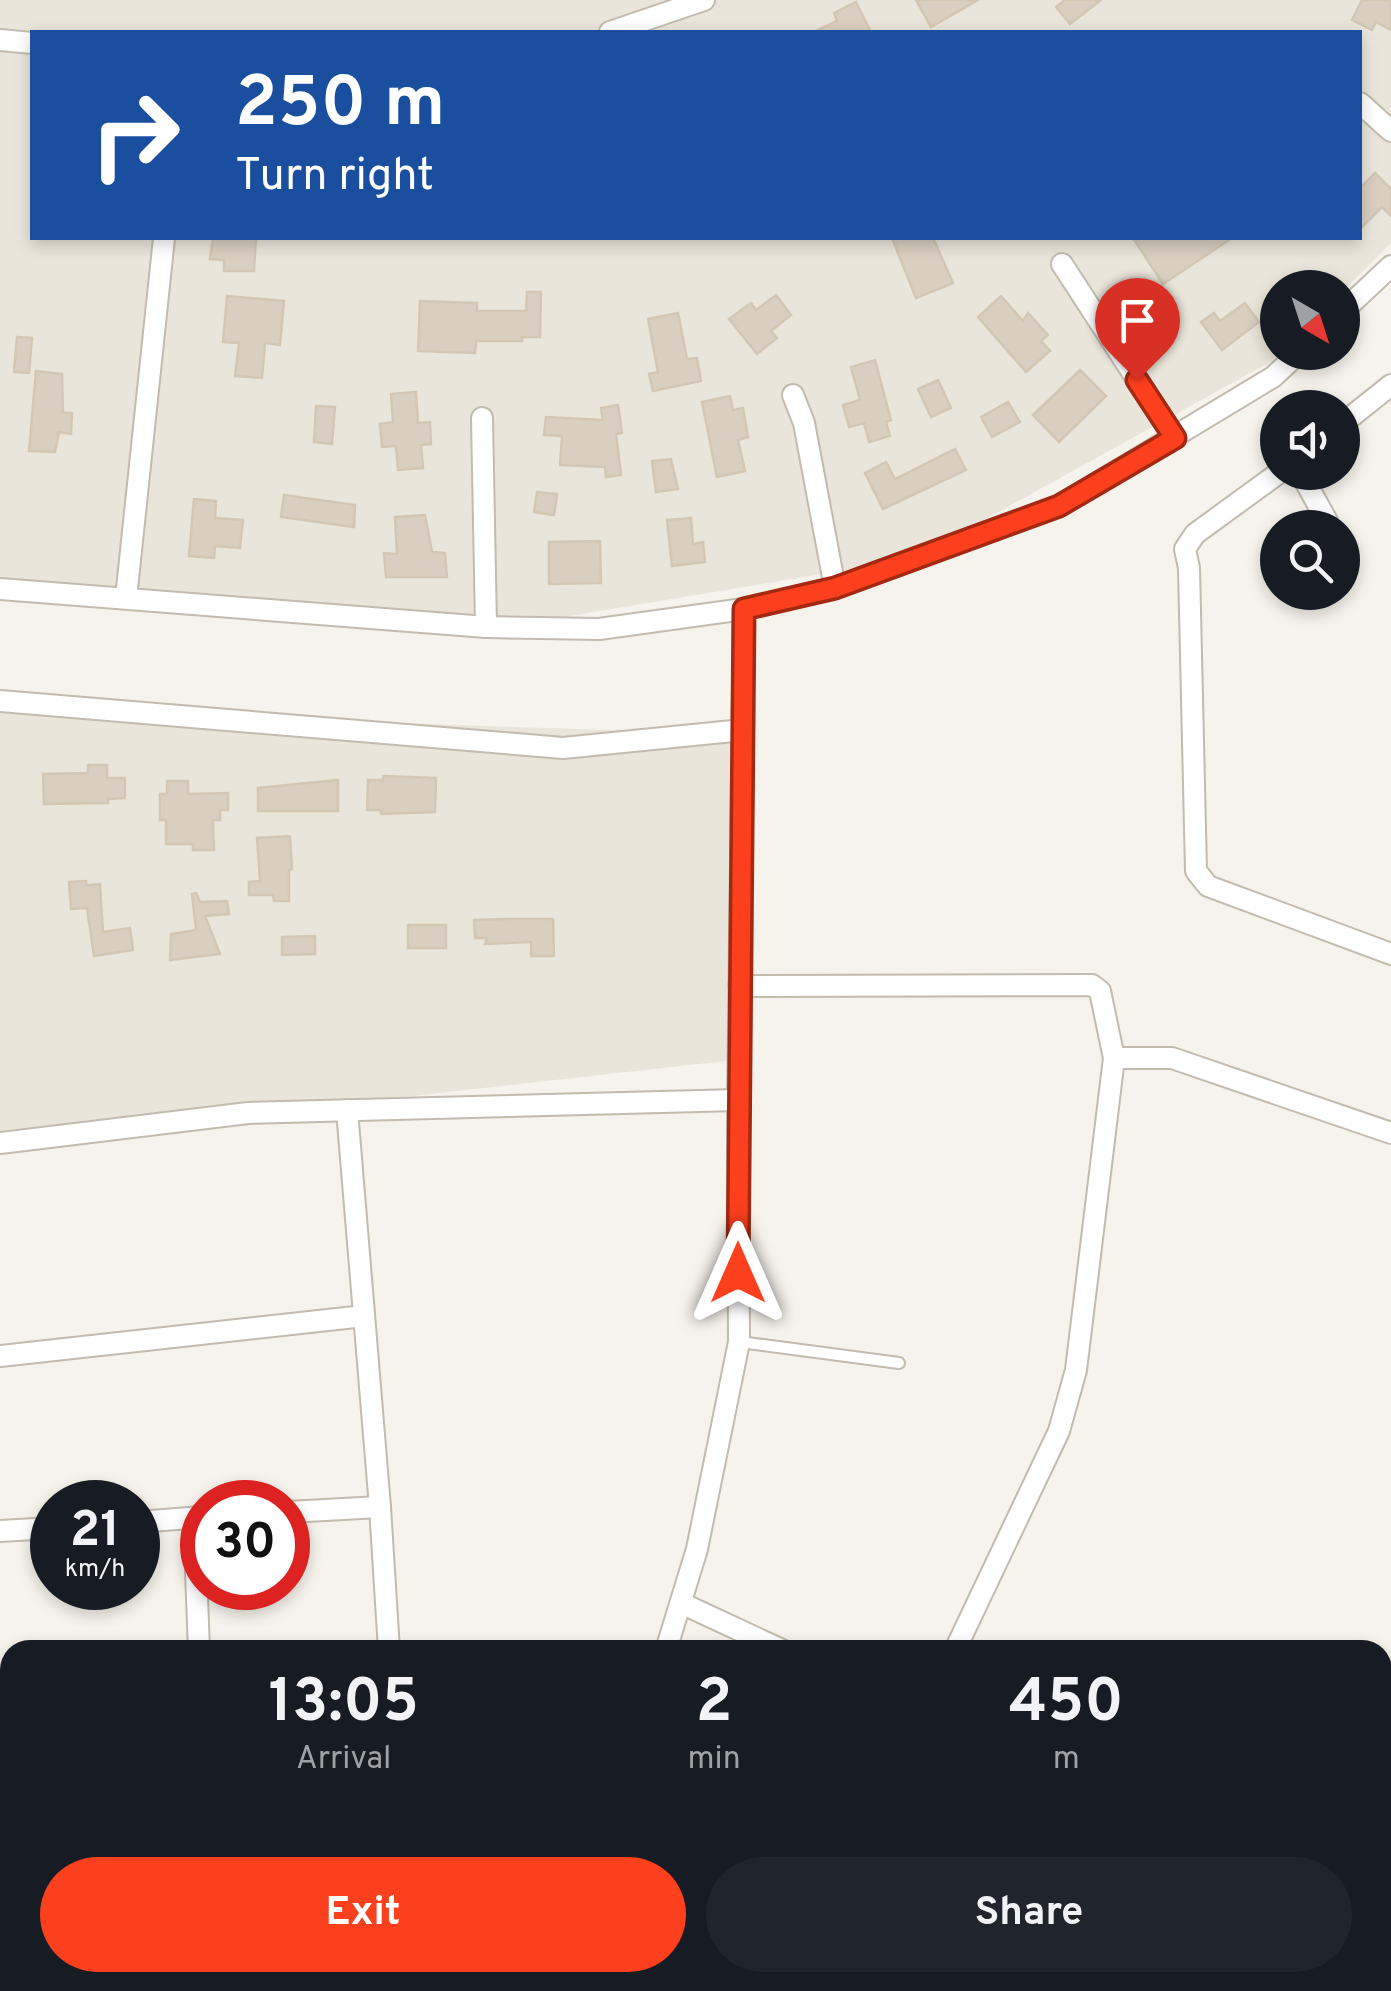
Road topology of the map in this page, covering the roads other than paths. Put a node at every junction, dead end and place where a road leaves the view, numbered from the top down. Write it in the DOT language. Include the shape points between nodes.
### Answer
graph roads {
  1 [pos="704,0"];
  2 [pos="616,30"];
  3 [pos="0,40"];
  4 [pos="30,44"];
  5 [pos="1362,105"];
  6 [pos="1391,132"];
  7 [pos="164,240"];
  8 [pos="1062,264"];
  9 [pos="1391,266"];
  10 [pos="1360,295"];
  11 [pos="1281,370"];
  12 [pos="1391,385"];
  13 [pos="792,396"];
  14 [pos="1360,410"];
  15 [pos="482,418"];
  16 [pos="1175,438"];
  17 [pos="1260,487"];
  18 [pos="835,588"];
  19 [pos="0,589"];
  20 [pos="126,598"];
  21 [pos="744,609"];
  22 [pos="486,627"];
  23 [pos="0,701"];
  24 [pos="743,730"];
  25 [pos="1391,954"];
  26 [pos="739,986"];
  27 [pos="1114,1058"];
  28 [pos="738,1100"];
  29 [pos="348,1110"];
  30 [pos="1391,1132"];
  31 [pos="0,1144"];
  32 [pos="364,1316"];
  33 [pos="738,1342"];
  34 [pos="0,1356"];
  35 [pos="899,1362"];
  36 [pos="380,1507"];
  37 [pos="310,1511"];
  38 [pos="30,1529"];
  39 [pos="0,1531"];
  40 [pos="681,1603"];
  41 [pos="199,1610"];
  42 [pos="199,1640"];
  43 [pos="387,1640"];
  44 [pos="669,1640"];
  45 [pos="761,1640"];
  46 [pos="960,1640"];
  1 -- 2 [label="street"];
  3 -- 4 [label="street"];
  5 -- 6 [label="street"];
  7 -- 20 [label="street"];
  8 -- 16 [label="street"];
  9 -- 10 [label="street"];
  11 -- 16 [label="street"];
  12 -- 14 [label="street"];
  13 -- 18 [label="street" via="804,423"];
  15 -- 22 [label="street"];
  16 -- 18 [label="street" via="1059,506"];
  17 -- 25 [label="street" via="1195,534 1185,549 1196,872 1208,886"];
  18 -- 21 [label="street"];
  19 -- 20 [label="street"];
  20 -- 22 [label="street"];
  21 -- 22 [label="street" via="599,628"];
  21 -- 24 [label="street"];
  23 -- 24 [label="street" via="563,748"];
  24 -- 26 [label="street"];
  26 -- 27 [label="street" via="1092,986 1100,991"];
  26 -- 28 [label="street"];
  27 -- 30 [label="street" via="1172,1058"];
  27 -- 46 [label="street" via="1076,1370 1058,1430"];
  28 -- 29 [label="street"];
  28 -- 33 [label="street"];
  29 -- 31 [label="street" via="248,1113"];
  29 -- 32 [label="street"];
  32 -- 34 [label="street"];
  32 -- 36 [label="street"];
  33 -- 35 [label="lane"];
  33 -- 40 [label="street"];
  36 -- 37 [label="street"];
  36 -- 43 [label="street"];
  38 -- 39 [label="street"];
  40 -- 44 [label="street"];
  40 -- 45 [label="street"];
  41 -- 42 [label="street"];
}
